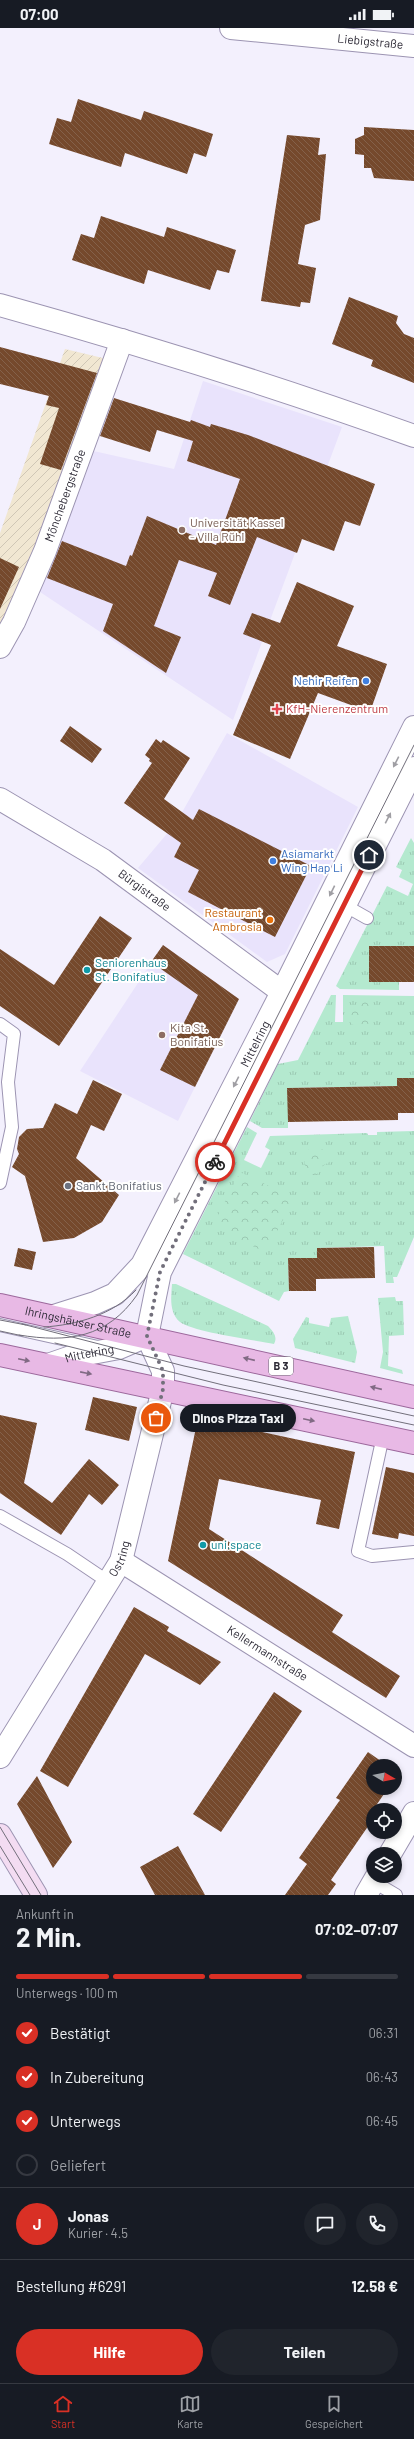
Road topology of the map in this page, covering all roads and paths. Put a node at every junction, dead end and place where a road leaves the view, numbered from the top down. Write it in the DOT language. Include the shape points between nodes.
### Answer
graph roads {
  1 [pos="231,28"];
  2 [pos="414,46"];
  3 [pos="0,305"];
  4 [pos="122,340"];
  5 [pos="414,436"];
  6 [pos="0,647"];
  7 [pos="414,727"];
  8 [pos="414,768"];
  9 [pos="0,799"];
  10 [pos="344,905"];
  11 [pos="367,918"];
  12 [pos="282,992"];
  13 [pos="0,1024"];
  14 [pos="0,1183"];
  15 [pos="0,1304"];
  16 [pos="54,1316"];
  17 [pos="0,1324"];
  18 [pos="147,1336"];
  19 [pos="111,1350"];
  20 [pos="0,1355"];
  21 [pos="48,1366"];
  22 [pos="163,1389"];
  23 [pos="414,1397"];
  24 [pos="383,1436"];
  25 [pos="414,1443"];
  26 [pos="0,1516"];
  27 [pos="414,1552"];
  28 [pos="121,1561"];
  29 [pos="110,1583"];
  30 [pos="414,1746"];
  31 [pos="0,1757"];
  32 [pos="414,1814"];
  33 [pos="0,1835"];
  34 [pos="394,1847"];
  35 [pos="372,1884"];
  36 [pos="36,1895"];
  37 [pos="396,1895"];
  1 -- 2 [label="street, Liebigstraße"];
  3 -- 4 [label="street"];
  4 -- 5 [label="street" via="307,397"];
  4 -- 6 [label="street, Mönchebergstraße" via="46,551"];
  7 -- 12 [label="street, Mittelring, one-way"];
  10 -- 8 [label="street, Mittelring, one-way"];
  9 -- 12 [label="street, Bürgistraße" via="103,860"];
  10 -- 11 [label="lane"];
  10 -- 18 [label="street, Mittelring" via="160,1272"];
  12 -- 16 [label="street, Mittelring, one-way" via="142,1265 115,1294 95,1304"];
  13 -- 14 [label="lane" via="14,1034 8,1082 12,1127"];
  15 -- 16 [label="main road, Ihringshäuser Straße / B 3"];
  16 -- 17 [label="lane"];
  16 -- 18 [label="main road, Ihringshäuser Straße / B 3"];
  17 -- 19 [label="lane"];
  18 -- 19 [label="street, Mittelring"];
  18 -- 22 [label="street, Ostring" via="163,1371"];
  23 -- 18 [label="main road, Ihringshäuser Straße / B 3, one-way"];
  19 -- 21 [label="street, Mittelring" via="71,1357"];
  20 -- 21 [label="main road, one-way"];
  21 -- 22 [label="main road, one-way"];
  22 -- 24 [label="main road, one-way"];
  22 -- 28 [label="street, Ostring"];
  24 -- 25 [label="main road"];
  24 -- 27 [label="lane" via="358,1551 372,1556"];
  26 -- 29 [label="lane" via="68,1554"];
  28 -- 29 [label="street, Ostring"];
  28 -- 30 [label="street, Kellermannstraße"];
  29 -- 31 [label="street, Ostring" via="51,1672"];
  32 -- 34 [label="street"];
  33 -- 36 [label="main road"];
  35 -- 37 [label="lane"];
}
